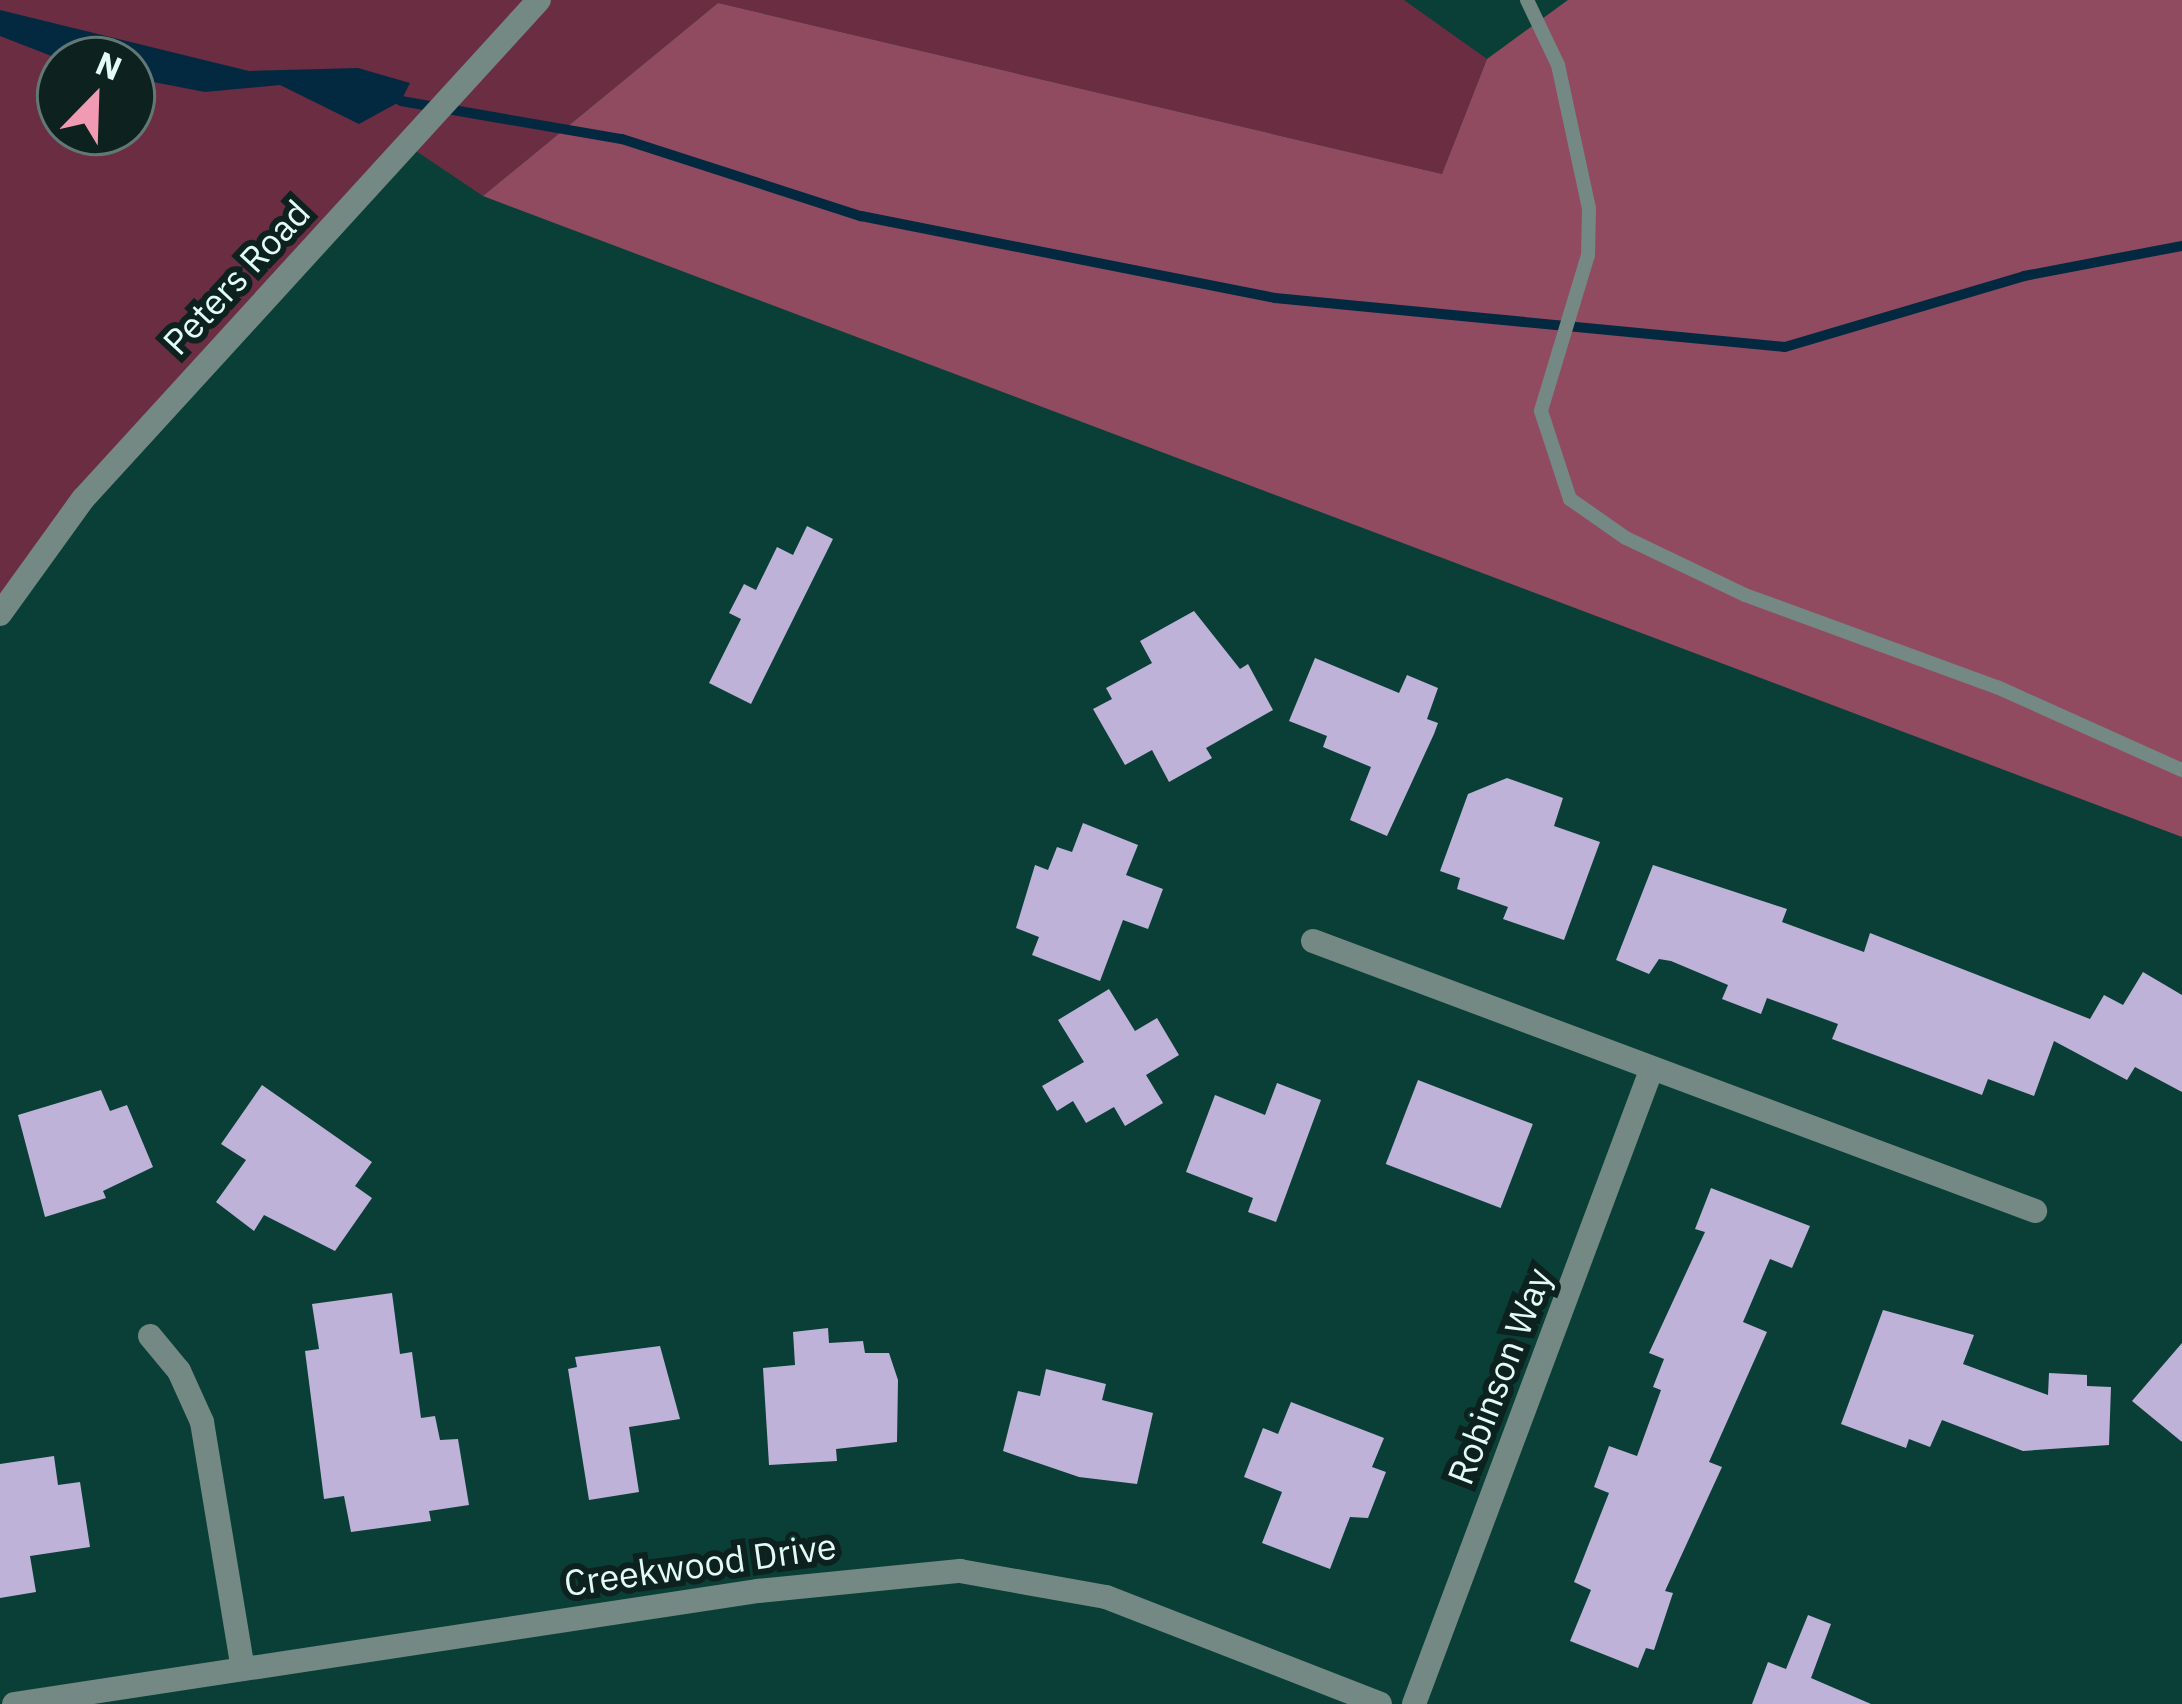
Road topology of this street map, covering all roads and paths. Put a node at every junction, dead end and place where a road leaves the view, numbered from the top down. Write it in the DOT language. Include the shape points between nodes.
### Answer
graph roads {
  1 [pos="539,0"];
  2 [pos="1527,0"];
  3 [pos="0,614"];
  4 [pos="2182,770"];
  5 [pos="1313,941"];
  6 [pos="1651,1073"];
  7 [pos="2035,1211"];
  8 [pos="150,1336"];
  9 [pos="243,1669"];
  10 [pos="72,1700"];
  11 [pos="14,1704"];
  12 [pos="1380,1704"];
  13 [pos="1414,1704"];
  1 -- 3 [label="street, Peters Road" via="82,499"];
  2 -- 4 [label="lane" via="1580,140 1588,255 1541,411 1570,499 1627,538 1745,595 1997,687"];
  5 -- 6 [label="street"];
  6 -- 7 [label="street"];
  6 -- 13 [label="street, Robinson Way"];
  8 -- 9 [label="street" via="179,1371 202,1422"];
  9 -- 10 [label="street, Creekwood Drive"];
  9 -- 12 [label="street, Creekwood Drive" via="872,1576 961,1571 1106,1597"];
  10 -- 11 [label="street, Creekwood Drive"];
}
